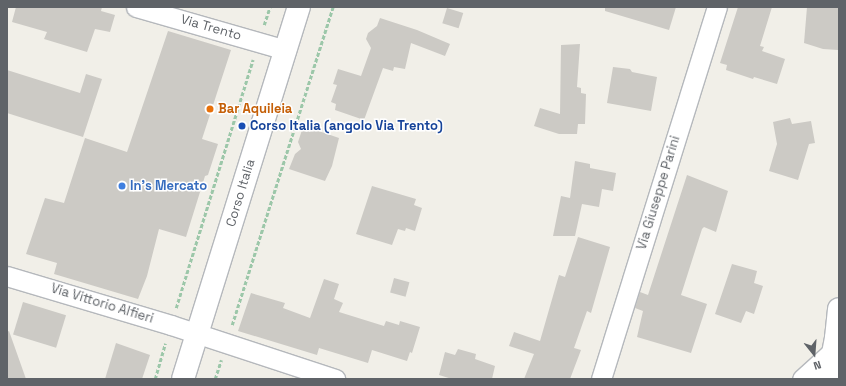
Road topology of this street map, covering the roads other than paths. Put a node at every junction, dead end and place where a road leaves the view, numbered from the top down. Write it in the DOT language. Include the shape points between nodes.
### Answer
graph roads {
  1 [pos="136,7"];
  2 [pos="299,7"];
  3 [pos="717,7"];
  4 [pos="286,50"];
  5 [pos="7,276"];
  6 [pos="839,309"];
  7 [pos="197,335"];
  8 [pos="836,343"];
  9 [pos="183,379"];
  10 [pos="335,379"];
  11 [pos="601,379"];
  12 [pos="802,379"];
  13 [pos="828,379"];
  1 -- 4 [label="street, Via Trento"];
  2 -- 4 [label="main road, Corso Italia"];
  3 -- 11 [label="street, Via Giuseppe Parini"];
  4 -- 7 [label="main road, Corso Italia"];
  5 -- 7 [label="street, Via Vittorio Alfieri"];
  6 -- 8 [label="main road"];
  7 -- 9 [label="main road, Corso Italia"];
  7 -- 10 [label="street, Via Vittorio Alfieri"];
  8 -- 12 [label="street"];
  8 -- 13 [label="main road"];
}
